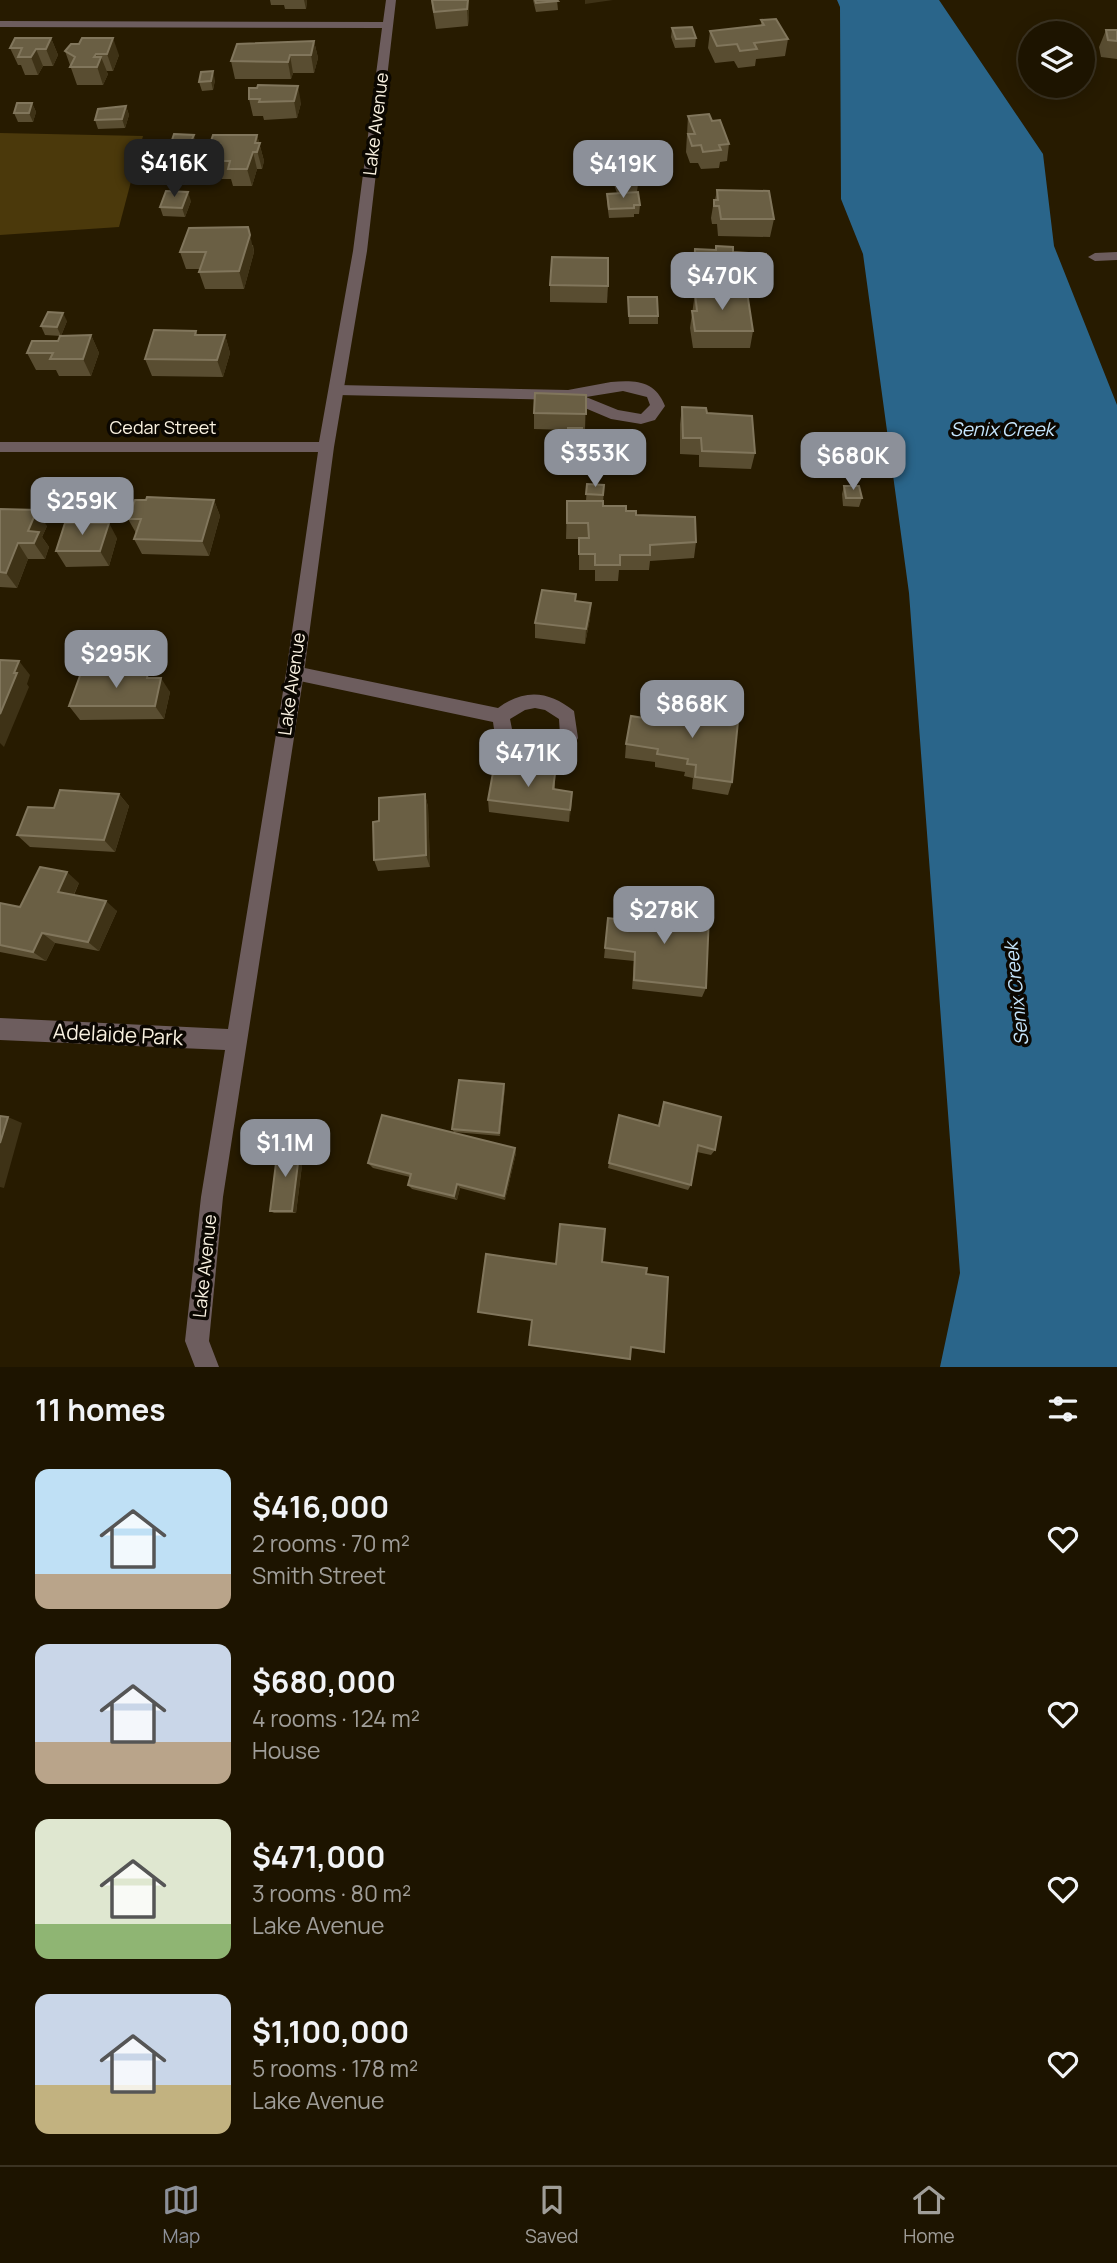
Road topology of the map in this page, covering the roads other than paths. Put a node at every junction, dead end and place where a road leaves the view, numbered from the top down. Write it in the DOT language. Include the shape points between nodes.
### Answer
graph roads {
  1 [pos="391,0"];
  2 [pos="0,24"];
  3 [pos="388,25"];
  4 [pos="1117,256"];
  5 [pos="1095,257"];
  6 [pos="338,390"];
  7 [pos="568,395"];
  8 [pos="0,447"];
  9 [pos="326,447"];
  10 [pos="295,673"];
  11 [pos="501,716"];
  12 [pos="0,1029"];
  13 [pos="236,1041"];
  14 [pos="207,1367"];
  1 -- 3 [label="street, Lake Avenue"];
  2 -- 3 [label="street"];
  3 -- 6 [label="street, Lake Avenue"];
  4 -- 5 [label="street"];
  6 -- 7 [label="street"];
  6 -- 9 [label="street, Lake Avenue"];
  7 -- 7 [label="street" via="630,418 650,416 658,406 653,394 638,387"];
  8 -- 9 [label="street, Cedar Street"];
  9 -- 10 [label="street, Lake Avenue"];
  10 -- 11 [label="street"];
  10 -- 13 [label="street, Lake Avenue"];
  12 -- 13 [label="street, Adelaide Park"];
  13 -- 14 [label="street, Lake Avenue" via="212,1197 197,1341"];
}
